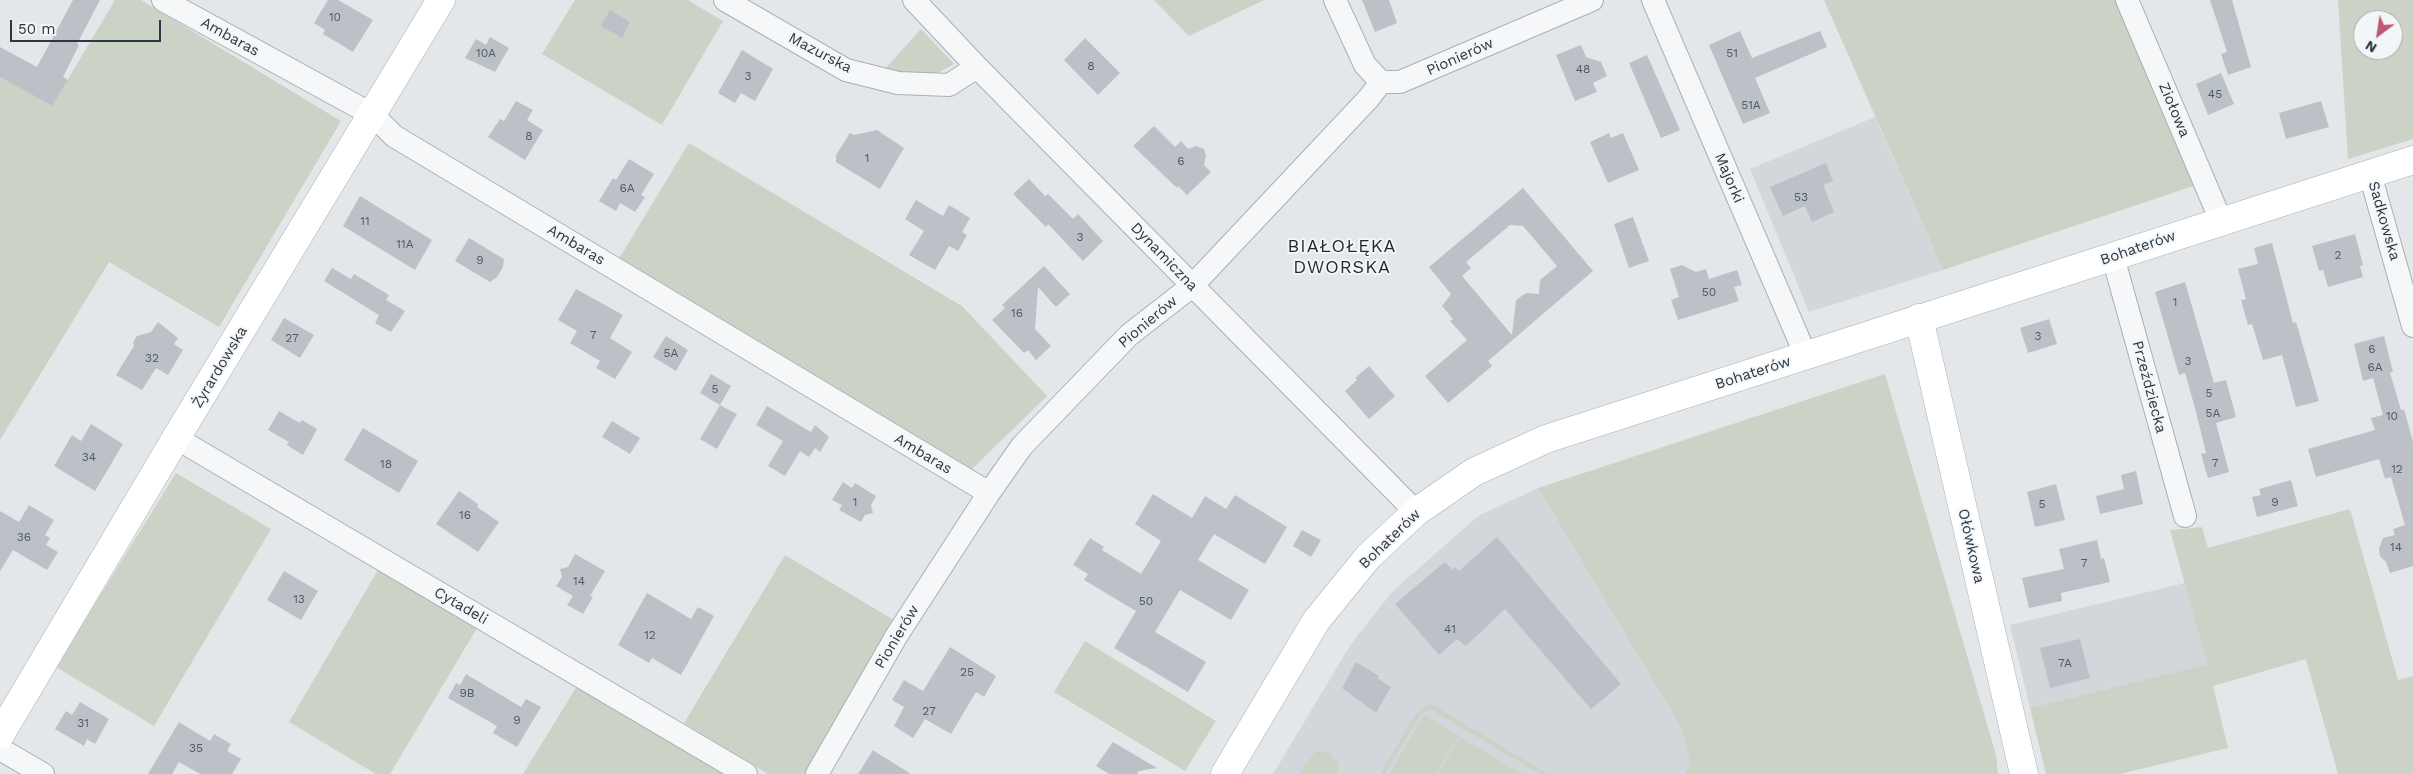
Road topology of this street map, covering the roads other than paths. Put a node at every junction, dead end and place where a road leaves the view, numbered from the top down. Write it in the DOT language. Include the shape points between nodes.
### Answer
graph roads {
  1 [pos="163,0"];
  2 [pos="441,0"];
  3 [pos="725,0"];
  4 [pos="914,0"];
  5 [pos="1335,0"];
  6 [pos="1592,0"];
  7 [pos="1653,0"];
  8 [pos="2127,0"];
  9 [pos="977,67"];
  10 [pos="1381,82"];
  11 [pos="373,115"];
  12 [pos="2413,160"];
  13 [pos="2370,174"];
  14 [pos="2221,220"];
  15 [pos="2114,257"];
  16 [pos="1192,286"];
  17 [pos="1918,318"];
  18 [pos="2413,326"];
  19 [pos="1806,356"];
  20 [pos="176,438"];
  21 [pos="989,493"];
  22 [pos="1416,512"];
  23 [pos="2185,516"];
  24 [pos="0,735"];
  25 [pos="0,749"];
  26 [pos="43,774"];
  27 [pos="746,774"];
  28 [pos="817,774"];
  29 [pos="1225,774"];
  30 [pos="2024,774"];
  1 -- 11 [label="street, Ambaras"];
  2 -- 11 [label="street, Żyrardowska"];
  3 -- 9 [label="street, Mazurska" via="846,70 898,83 949,85"];
  4 -- 9 [label="street, Dynamiczna"];
  5 -- 10 [label="street" via="1365,65"];
  6 -- 10 [label="street, Pionierów" via="1400,82"];
  7 -- 19 [label="street, Majorki"];
  8 -- 14 [label="street, Ziołowa"];
  9 -- 16 [label="street, Dynamiczna"];
  10 -- 16 [label="street, Pionierów"];
  11 -- 20 [label="street, Żyrardowska"];
  11 -- 21 [label="street, Ambaras" via="394,136"];
  12 -- 13 [label="street, Bohaterów"];
  13 -- 14 [label="street, Bohaterów"];
  13 -- 18 [label="street, Sadkowska"];
  14 -- 15 [label="street, Bohaterów"];
  15 -- 17 [label="street, Bohaterów"];
  15 -- 23 [label="street, Przeździecka"];
  16 -- 21 [label="street, Pionierów" via="1129,335 1022,446"];
  16 -- 22 [label="street, Dynamiczna"];
  17 -- 19 [label="street, Bohaterów"];
  17 -- 30 [label="street, Ołówkowa"];
  19 -- 22 [label="street, Bohaterów" via="1546,439 1474,472"];
  20 -- 24 [label="street, Żyrardowska"];
  20 -- 27 [label="street, Cytadeli"];
  21 -- 28 [label="street, Pionierów" via="897,635"];
  22 -- 29 [label="street, Bohaterów" via="1368,557 1316,621"];
  25 -- 26 [label="street"];
}
